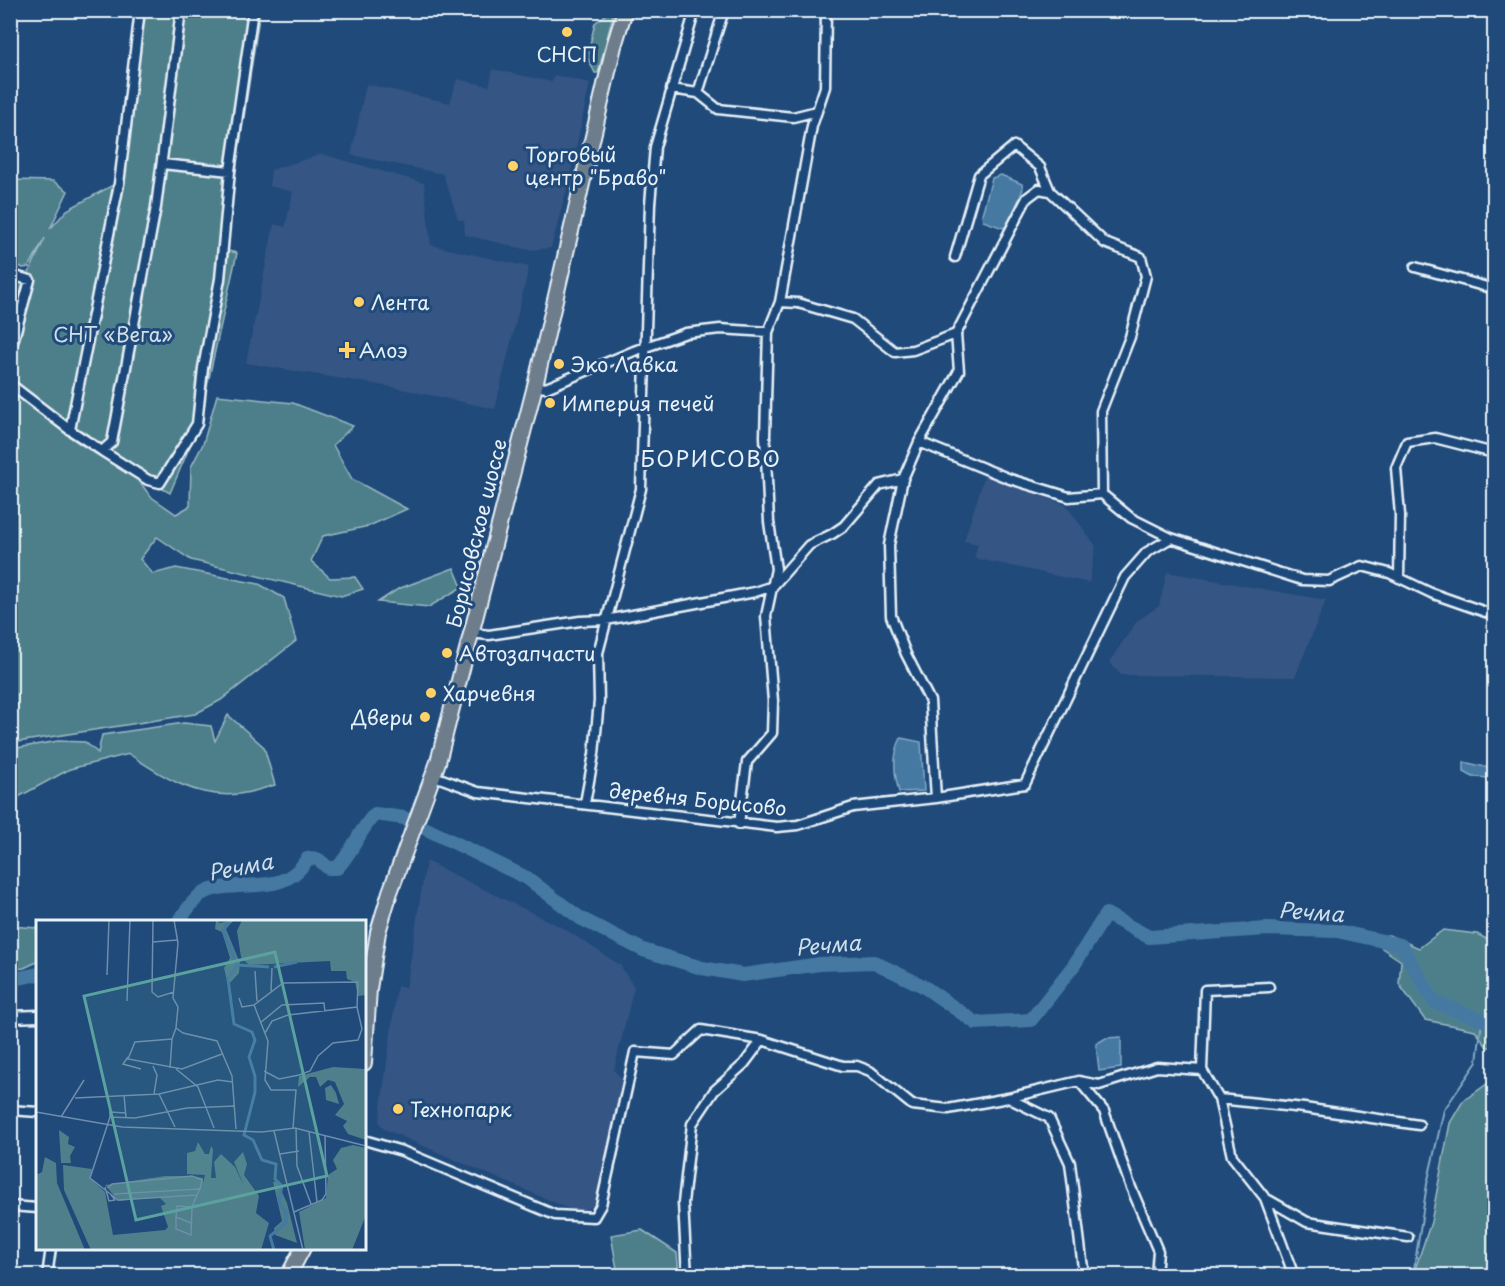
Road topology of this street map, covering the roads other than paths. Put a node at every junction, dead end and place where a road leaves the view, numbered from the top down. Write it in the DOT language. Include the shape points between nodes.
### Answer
graph roads {
  1 [pos="140,10"];
  2 [pos="181,10"];
  3 [pos="253,10"];
  4 [pos="625,10"];
  5 [pos="694,10"];
  6 [pos="724,10"];
  7 [pos="826,10"];
  8 [pos="671,89"];
  9 [pos="698,93"];
  10 [pos="817,111"];
  11 [pos="162,164"];
  12 [pos="230,171"];
  13 [pos="1050,191"];
  14 [pos="955,257"];
  15 [pos="1415,267"];
  16 [pos="10,275"];
  17 [pos="1494,289"];
  18 [pos="780,302"];
  19 [pos="768,332"];
  20 [pos="956,334"];
  21 [pos="646,347"];
  22 [pos="10,353"];
  23 [pos="10,384"];
  24 [pos="535,386"];
  25 [pos="70,430"];
  26 [pos="919,442"];
  27 [pos="102,451"];
  28 [pos="1494,453"];
  29 [pos="903,479"];
  30 [pos="1102,494"];
  31 [pos="1171,538"];
  32 [pos="1399,578"];
  33 [pos="773,586"];
  34 [pos="1494,615"];
  35 [pos="606,620"];
  36 [pos="471,633"];
  37 [pos="434,776"];
  38 [pos="936,798"];
  39 [pos="585,803"];
  40 [pos="740,824"];
  41 [pos="1269,987"];
  42 [pos="366,1012"];
  43 [pos="36,1016"];
  44 [pos="10,1017"];
  45 [pos="762,1040"];
  46 [pos="1202,1070"];
  47 [pos="1079,1081"];
  48 [pos="1008,1098"];
  49 [pos="1219,1099"];
  50 [pos="10,1110"];
  51 [pos="36,1113"];
  52 [pos="1419,1125"];
  53 [pos="366,1141"];
  54 [pos="1265,1198"];
  55 [pos="10,1206"];
  56 [pos="36,1208"];
  57 [pos="1408,1237"];
  58 [pos="51,1250"];
  59 [pos="302,1250"];
  60 [pos="47,1275"];
  61 [pos="288,1275"];
  62 [pos="687,1275"];
  63 [pos="1084,1275"];
  64 [pos="1156,1275"];
  65 [pos="1294,1275"];
  1 -- 25 [label="street" via="118,184"];
  2 -- 11 [label="street"];
  3 -- 12 [label="street"];
  4 -- 24 [label="main road, Борисовское шоссе"];
  5 -- 8 [label="street"];
  6 -- 9 [label="street"];
  7 -- 10 [label="street" via="825,87"];
  8 -- 9 [label="street"];
  8 -- 21 [label="street" via="655,147"];
  9 -- 10 [label="street" via="718,109 793,117"];
  10 -- 18 [label="street"];
  11 -- 12 [label="street"];
  11 -- 27 [label="street" via="112,442"];
  12 -- 27 [label="street" via="220,279 196,424 160,483 148,480"];
  13 -- 14 [label="street" via="1040,167 1014,147 980,175"];
  13 -- 20 [label="street" via="1039,189 1027,198"];
  13 -- 30 [label="street" via="1105,243 1141,257 1146,276 1130,337 1101,411"];
  15 -- 17 [label="street"];
  16 -- 22 [label="street" via="30,280"];
  18 -- 19 [label="street"];
  18 -- 20 [label="street" via="798,303 853,319 895,352 914,350"];
  19 -- 21 [label="street" via="720,329 686,333"];
  19 -- 33 [label="street" via="765,436 769,522 776,569"];
  20 -- 26 [label="street" via="958,371"];
  21 -- 24 [label="street" via="546,388"];
  21 -- 35 [label="street" via="641,489"];
  23 -- 25 [label="street"];
  24 -- 36 [label="main road, Борисовское шоссе"];
  25 -- 27 [label="street"];
  26 -- 29 [label="street"];
  26 -- 30 [label="street" via="1010,479 1069,497"];
  28 -- 32 [label="street" via="1435,438 1407,442 1396,468"];
  29 -- 33 [label="street" via="879,485 844,526 809,545"];
  29 -- 38 [label="street" via="890,545 891,616 930,701"];
  30 -- 31 [label="street" via="1131,518"];
  31 -- 32 [label="street" via="1302,580 1329,581 1362,566"];
  31 -- 38 [label="street, деревня Борисово" via="1147,552 1125,577 1025,784"];
  32 -- 34 [label="street"];
  33 -- 35 [label="street"];
  33 -- 40 [label="street" via="766,616 772,733 747,762"];
  35 -- 36 [label="street" via="489,635"];
  35 -- 39 [label="street" via="598,653 599,701"];
  36 -- 37 [label="main road, Борисовское шоссе"];
  37 -- 39 [label="street, деревня Борисово" via="478,792"];
  37 -- 42 [label="main road, Борисовское шоссе" via="378,932"];
  38 -- 40 [label="street, деревня Борисово" via="854,807 798,825"];
  39 -- 40 [label="street, деревня Борисово"];
  41 -- 46 [label="street" via="1205,990"];
  43 -- 44 [label="street"];
  45 -- 48 [label="street" via="870,1071 912,1105 948,1109"];
  45 -- 53 [label="street" via="701,1030 674,1055 635,1052 601,1205 594,1217 555,1215 402,1151"];
  45 -- 62 [label="street" via="744,1065 714,1092 692,1124 684,1203"];
  46 -- 47 [label="street" via="1157,1067 1099,1085"];
  46 -- 49 [label="street"];
  47 -- 48 [label="street"];
  47 -- 64 [label="street" via="1104,1111 1158,1251"];
  48 -- 63 [label="street" via="1048,1118 1070,1163"];
  49 -- 52 [label="street"];
  49 -- 54 [label="street" via="1232,1156"];
  50 -- 51 [label="street"];
  54 -- 57 [label="street" via="1307,1222"];
  54 -- 65 [label="street"];
  55 -- 56 [label="street"];
  58 -- 60 [label="street"];
  59 -- 61 [label="main road"];
}
